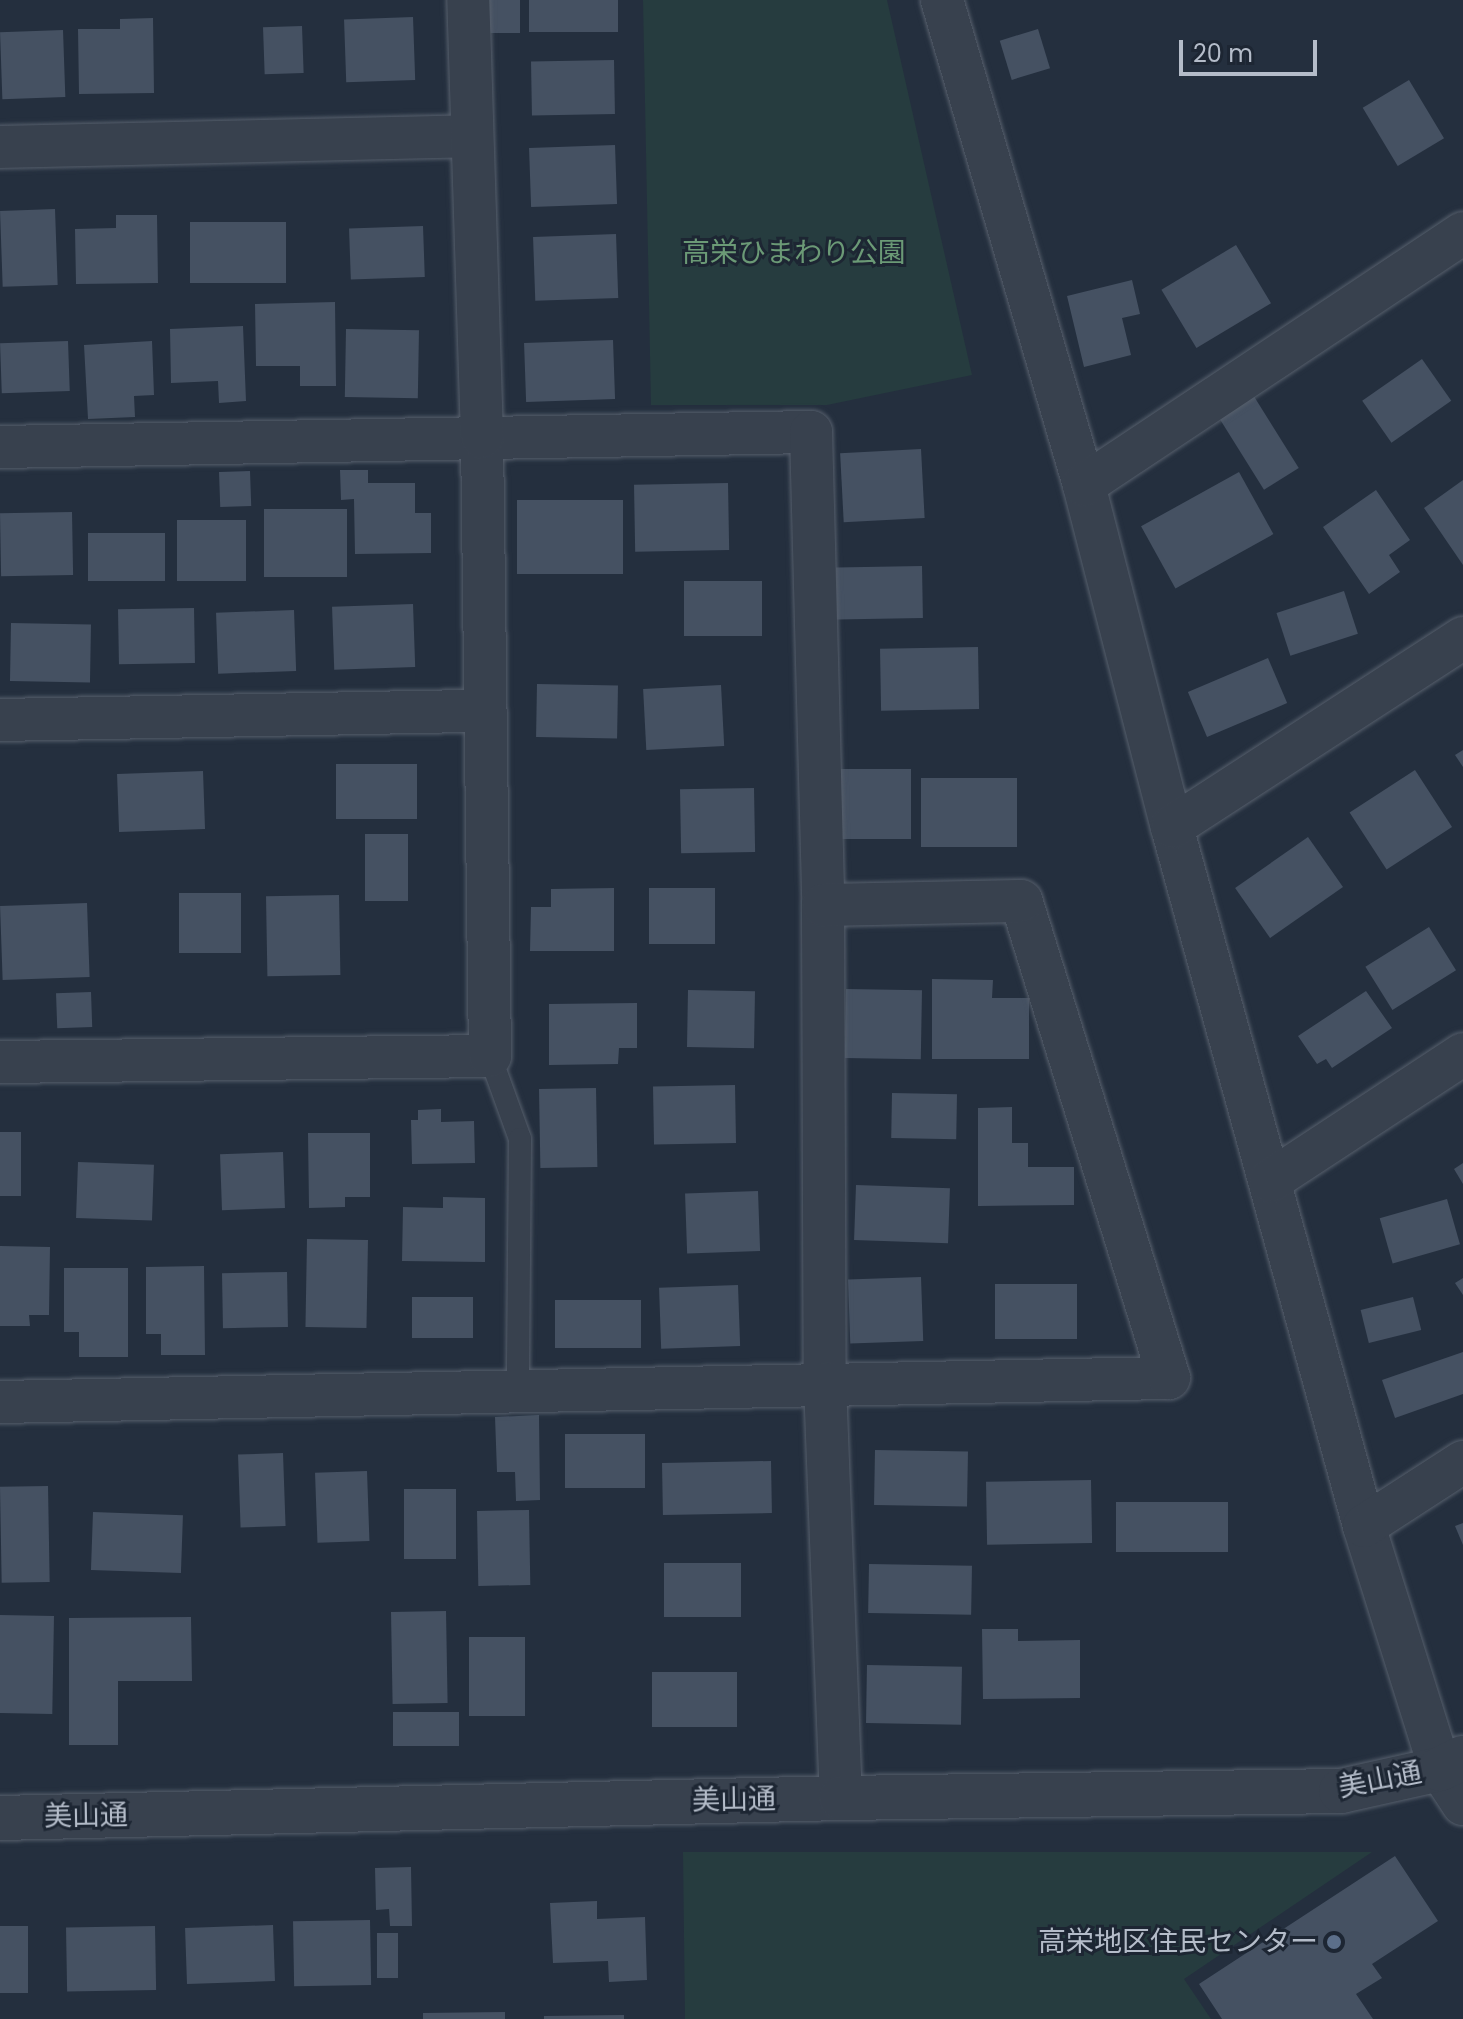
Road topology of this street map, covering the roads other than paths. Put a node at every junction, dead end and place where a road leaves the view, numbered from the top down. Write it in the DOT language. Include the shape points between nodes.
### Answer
graph roads {
  1 [pos="468,0"];
  2 [pos="942,0"];
  3 [pos="470,136"];
  4 [pos="0,147"];
  5 [pos="1463,233"];
  6 [pos="482,437"];
  7 [pos="0,447"];
  8 [pos="1084,485"];
  9 [pos="1463,638"];
  10 [pos="483,711"];
  11 [pos="0,720"];
  12 [pos="1172,827"];
  13 [pos="823,905"];
  14 [pos="1463,1054"];
  15 [pos="490,1056"];
  16 [pos="0,1062"];
  17 [pos="1270,1181"];
  18 [pos="825,1384"];
  19 [pos="518,1391"];
  20 [pos="0,1402"];
  21 [pos="1463,1462"];
  22 [pos="1364,1526"];
  23 [pos="1451,1763"];
  24 [pos="841,1798"];
  25 [pos="1463,1804"];
  26 [pos="0,1818"];
  1 -- 3 [label="street"];
  2 -- 8 [label="street"];
  3 -- 4 [label="street"];
  3 -- 6 [label="street"];
  5 -- 8 [label="street"];
  6 -- 7 [label="street"];
  6 -- 10 [label="street"];
  6 -- 13 [label="street" via="811,432"];
  8 -- 12 [label="street"];
  9 -- 12 [label="street"];
  10 -- 11 [label="street"];
  10 -- 15 [label="street"];
  12 -- 17 [label="street"];
  13 -- 18 [label="street"];
  13 -- 18 [label="street" via="1021,901 1169,1378"];
  14 -- 17 [label="street"];
  15 -- 16 [label="street"];
  15 -- 19 [label="lane" via="520,1139"];
  17 -- 22 [label="street"];
  18 -- 19 [label="street"];
  18 -- 24 [label="street"];
  19 -- 20 [label="street"];
  21 -- 22 [label="street"];
  22 -- 23 [label="street"];
  23 -- 24 [label="street, 美山通" via="1341,1791"];
  23 -- 25 [label="street"];
  24 -- 26 [label="street, 美山通"];
}
